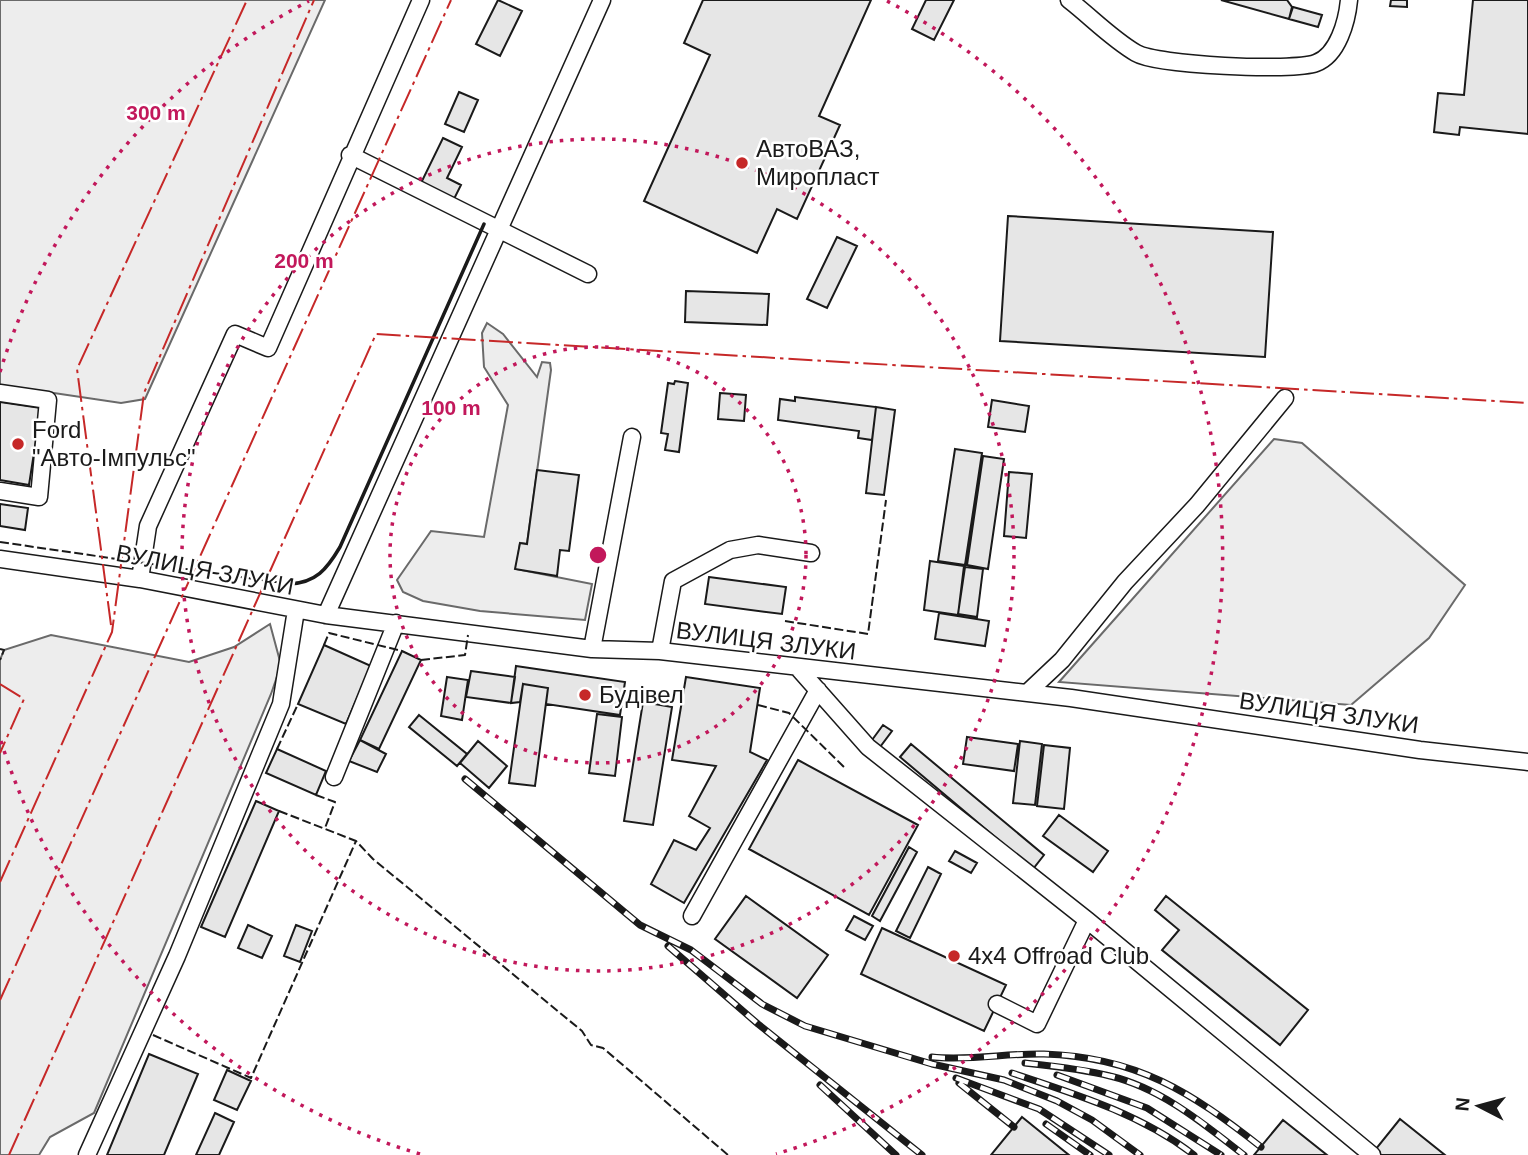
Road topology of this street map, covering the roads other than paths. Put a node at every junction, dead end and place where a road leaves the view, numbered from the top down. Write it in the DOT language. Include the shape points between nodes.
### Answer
graph roads {
  1 [pos="421,0"];
  2 [pos="602,0"];
  3 [pos="1069,0"];
  4 [pos="1349,0"];
  5 [pos="350,155"];
  6 [pos="501,228"];
  7 [pos="588,274"];
  8 [pos="0,393"];
  9 [pos="1285,398"];
  10 [pos="632,437"];
  11 [pos="0,491"];
  12 [pos="811,553"];
  13 [pos="0,559"];
  14 [pos="139,579"];
  15 [pos="296,610"];
  16 [pos="326,615"];
  17 [pos="396,623"];
  18 [pos="592,649"];
  19 [pos="660,651"];
  20 [pos="799,668"];
  21 [pos="818,690"];
  22 [pos="1027,693"];
  23 [pos="1528,762"];
  24 [pos="334,777"];
  25 [pos="692,916"];
  26 [pos="1087,920"];
  27 [pos="997,1004"];
  28 [pos="87,1155"];
  29 [pos="1372,1155"];
  1 -- 5 [label="street"];
  2 -- 6 [label="street"];
  3 -- 4 [label="street" via="1138,54 1280,69 1318,63 1336,45"];
  5 -- 6 [label="street"];
  5 -- 14 [label="street" via="268,348 234,334 148,526"];
  6 -- 7 [label="street"];
  6 -- 16 [label="street"];
  8 -- 11 [label="street" via="48,400 39,497"];
  9 -- 22 [label="street" via="1062,660"];
  10 -- 18 [label="street"];
  12 -- 19 [label="street" via="758,545 730,550 673,580"];
  13 -- 14 [label="street, ВУЛИЦЯ ЗЛУКИ"];
  14 -- 15 [label="street, ВУЛИЦЯ ЗЛУКИ"];
  15 -- 16 [label="street, ВУЛИЦЯ ЗЛУКИ"];
  15 -- 28 [label="street" via="282,704 177,956"];
  16 -- 17 [label="street, ВУЛИЦЯ ЗЛУКИ"];
  17 -- 18 [label="street, ВУЛИЦЯ ЗЛУКИ"];
  17 -- 24 [label="street"];
  18 -- 19 [label="street, ВУЛИЦЯ ЗЛУКИ"];
  19 -- 20 [label="street, ВУЛИЦЯ ЗЛУКИ"];
  20 -- 21 [label="street"];
  20 -- 22 [label="street, ВУЛИЦЯ ЗЛУКИ"];
  21 -- 25 [label="street"];
  21 -- 26 [label="street" via="868,747"];
  22 -- 23 [label="street, ВУЛИЦЯ ЗЛУКИ"];
  26 -- 27 [label="street" via="1037,1024"];
  26 -- 29 [label="street"];
}
